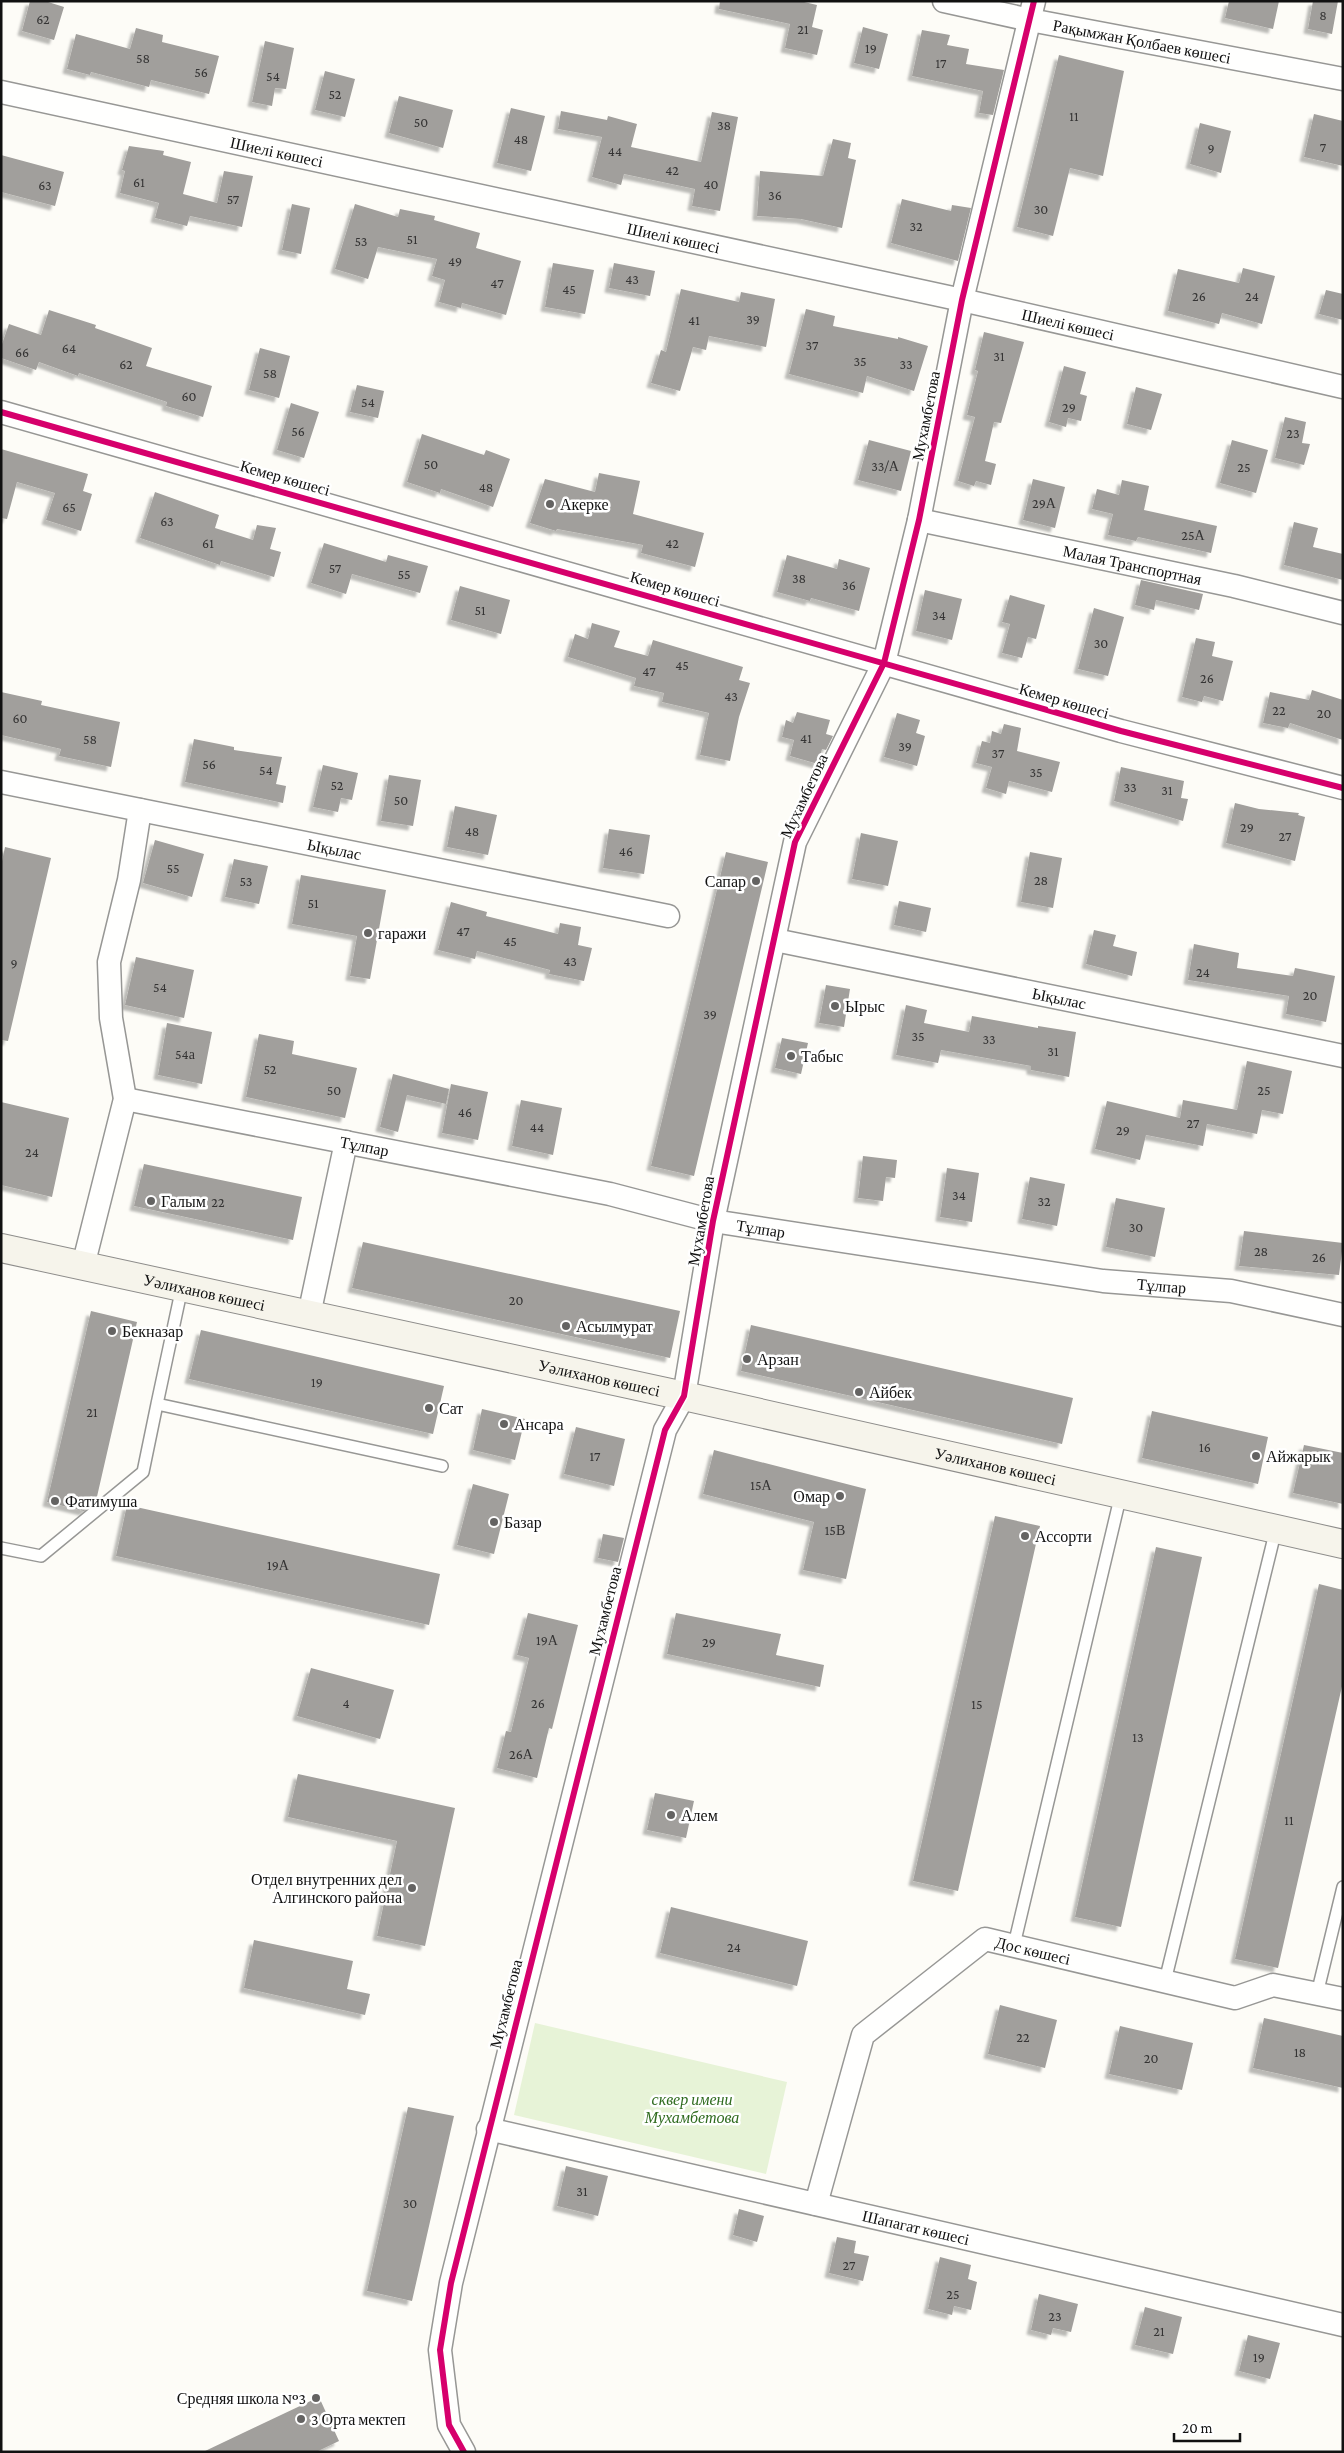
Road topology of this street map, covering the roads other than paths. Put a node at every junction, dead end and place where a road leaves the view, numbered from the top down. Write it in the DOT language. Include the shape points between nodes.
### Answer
graph roads {
  1 [pos="944,1"];
  2 [pos="1032,11"];
  3 [pos="1343,79"];
  4 [pos="1,92"];
  5 [pos="962,300"];
  6 [pos="1343,387"];
  7 [pos="1,412"];
  8 [pos="919,520"];
  9 [pos="1343,613"];
  10 [pos="884,663"];
  11 [pos="1,782"];
  12 [pos="1343,788"];
  13 [pos="140,810"];
  14 [pos="668,916"];
  15 [pos="775,940"];
  16 [pos="1343,1056"];
  17 [pos="125,1100"];
  18 [pos="346,1142"];
  19 [pos="713,1220"];
  20 [pos="1,1248"];
  21 [pos="83,1266"];
  22 [pos="182,1288"];
  23 [pos="309,1315"];
  24 [pos="1343,1315"];
  25 [pos="684,1396"];
  26 [pos="157,1404"];
  27 [pos="442,1466"];
  28 [pos="1121,1494"];
  29 [pos="1276,1529"];
  30 [pos="1343,1544"];
  31 [pos="1,1548"];
  32 [pos="1343,1887"];
  33 [pos="1014,1945"];
  34 [pos="1165,1981"];
  35 [pos="1317,1994"];
  36 [pos="1343,1999"];
  37 [pos="488,2129"];
  38 [pos="816,2204"];
  39 [pos="1343,2326"];
  40 [pos="464,2452"];
  1 -- 2 [label="street, Рақымжан Қолбаев көшесі"];
  2 -- 3 [label="street, Рақымжан Қолбаев көшесі"];
  2 -- 5 [label="street, Мухамбетова"];
  4 -- 5 [label="street, Шиелі көшесі"];
  5 -- 6 [label="street, Шиелі көшесі"];
  5 -- 8 [label="street, Мухамбетова"];
  7 -- 10 [label="street, Кемер көшесі"];
  8 -- 9 [label="street, Малая Транспортная" via="1234,586"];
  8 -- 10 [label="street, Мухамбетова"];
  10 -- 12 [label="street, Кемер көшесі" via="1121,731"];
  10 -- 15 [label="street, Мухамбетова" via="795,842"];
  11 -- 13 [label="street, Ықылас"];
  13 -- 14 [label="street, Ықылас"];
  13 -- 17 [label="street" via="129,880 109,962 111,1018"];
  15 -- 16 [label="street, Ықылас"];
  15 -- 19 [label="street, Мухамбетова"];
  17 -- 18 [label="street, Тұлпар"];
  17 -- 21 [label="street"];
  18 -- 19 [label="street, Тұлпар" via="610,1194"];
  18 -- 23 [label="street"];
  19 -- 24 [label="street, Тұлпар" via="1103,1281 1232,1291"];
  19 -- 25 [label="street, Мухамбетова"];
  20 -- 21 [label="street, Уәлиханов көшесі"];
  21 -- 22 [label="street, Уәлиханов көшесі"];
  22 -- 23 [label="street, Уәлиханов көшесі"];
  22 -- 26 [label="lane"];
  23 -- 25 [label="street, Уәлиханов көшесі"];
  25 -- 28 [label="street, Уәлиханов көшесі"];
  25 -- 37 [label="street, Мухамбетова" via="665,1430"];
  26 -- 27 [label="lane"];
  26 -- 31 [label="lane" via="142,1472 41,1556"];
  28 -- 29 [label="street, Уәлиханов көшесі"];
  28 -- 33 [label="lane"];
  29 -- 30 [label="street, Уәлиханов көшесі"];
  29 -- 34 [label="lane"];
  32 -- 35 [label="lane"];
  33 -- 34 [label="street, Дос көшесі"];
  33 -- 38 [label="street, Дос көшесі" via="985,1939 863,2035"];
  34 -- 35 [label="street, Дос көшесі" via="1235,1998 1272,1985"];
  35 -- 36 [label="street, Дос көшесі"];
  37 -- 38 [label="street, Шапагат көшесі"];
  37 -- 40 [label="street, Мухамбетова" via="450,2283 440,2350 449,2426"];
  38 -- 39 [label="street, Шапагат көшесі"];
}
